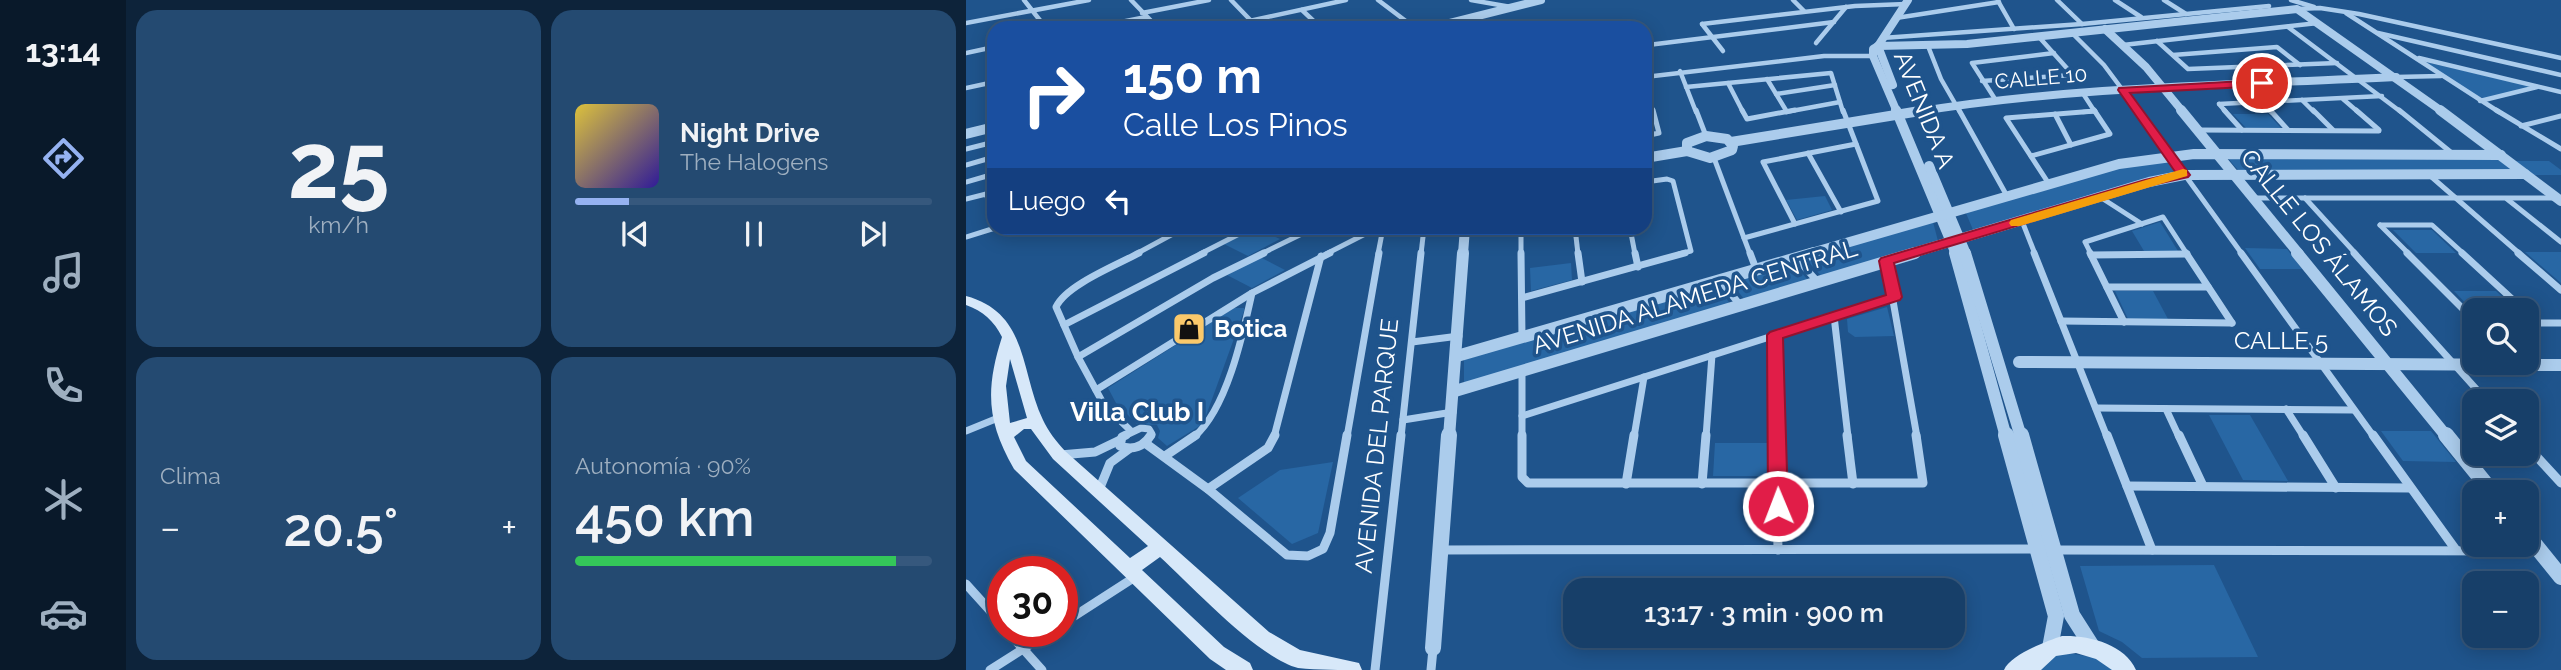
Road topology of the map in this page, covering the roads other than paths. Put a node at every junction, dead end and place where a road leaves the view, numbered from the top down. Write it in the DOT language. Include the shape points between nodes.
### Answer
graph roads {
  1 [pos="1024,0"];
  2 [pos="1089,0"];
  3 [pos="1131,0"];
  4 [pos="1196,0"];
  5 [pos="1209,0"];
  6 [pos="1231,0"];
  7 [pos="1346,0"];
  8 [pos="1378,0"];
  9 [pos="1471,0"];
  10 [pos="1540,0"];
  11 [pos="1793,0"];
  12 [pos="1834,0"];
  13 [pos="2057,0"];
  14 [pos="2115,0"];
  15 [pos="2164,0"];
  16 [pos="1998,1"];
  17 [pos="1907,2"];
  18 [pos="2295,3"];
  19 [pos="2269,6"];
  20 [pos="1515,7"];
  21 [pos="1844,7"];
  22 [pos="1032,10"];
  23 [pos="1302,10"];
  24 [pos="1804,11"];
  25 [pos="2344,11"];
  26 [pos="1143,14"];
  27 [pos="2186,14"];
  28 [pos="1896,18"];
  29 [pos="2142,18"];
  30 [pos="1041,21"];
  31 [pos="1117,21"];
  32 [pos="1150,21"];
  33 [pos="1251,21"];
  34 [pos="1314,21"];
  35 [pos="1406,21"];
  36 [pos="1458,21"];
  37 [pos="1834,22"];
  38 [pos="966,23"];
  39 [pos="2318,23"];
  40 [pos="2082,24"];
  41 [pos="2288,27"];
  42 [pos="2014,29"];
  43 [pos="2105,29"];
  44 [pos="2374,32"];
  45 [pos="2072,33"];
  46 [pos="2039,37"];
  47 [pos="1714,38"];
  48 [pos="2157,41"];
  49 [pos="1816,43"];
  50 [pos="1652,45"];
  51 [pos="2123,45"];
  52 [pos="1878,46"];
  53 [pos="1928,46"];
  54 [pos="987,48"];
  55 [pos="1723,51"];
  56 [pos="966,53"];
  57 [pos="2054,53"];
  58 [pos="2173,55"];
  59 [pos="2410,56"];
  60 [pos="2561,58"];
  61 [pos="2338,63"];
  62 [pos="2300,65"];
  63 [pos="1681,71"];
  64 [pos="2561,75"];
  65 [pos="1652,76"];
  66 [pos="2441,76"];
  67 [pos="2396,77"];
  68 [pos="1767,79"];
  69 [pos="2360,79"];
  70 [pos="1982,81"];
  71 [pos="1728,83"];
  72 [pos="987,84"];
  73 [pos="1835,85"];
  74 [pos="2538,86"];
  75 [pos="1686,87"];
  76 [pos="966,88"];
  77 [pos="2163,88"];
  78 [pos="2123,90"];
  79 [pos="2082,92"];
  80 [pos="2561,92"];
  81 [pos="1776,94"];
  82 [pos="2382,96"];
  83 [pos="2342,98"];
  84 [pos="1995,99"];
  85 [pos="2302,100"];
  86 [pos="2480,101"];
  87 [pos="1840,102"];
  88 [pos="2262,102"];
  89 [pos="1955,104"];
  90 [pos="1652,107"];
  91 [pos="2095,111"];
  92 [pos="1787,112"];
  93 [pos="2054,114"];
  94 [pos="1896,116"];
  95 [pos="2561,116"];
  96 [pos="1847,123"];
  97 [pos="2521,126"];
  98 [pos="987,129"];
  99 [pos="2197,130"];
  100 [pos="2242,130"];
  101 [pos="2288,130"];
  102 [pos="2333,130"];
  103 [pos="966,134"];
  104 [pos="1652,135"];
  105 [pos="1706,136"];
  106 [pos="1731,142"];
  107 [pos="987,144"];
  108 [pos="1856,144"];
  109 [pos="2071,145"];
  110 [pos="966,149"];
  111 [pos="2561,149"];
  112 [pos="1686,151"];
  113 [pos="1808,153"];
  114 [pos="2217,154"];
  115 [pos="2454,155"];
  116 [pos="2501,155"];
  117 [pos="2031,156"];
  118 [pos="2170,156"];
  119 [pos="1652,157"];
  120 [pos="1714,158"];
  121 [pos="987,159"];
  122 [pos="966,164"];
  123 [pos="2232,173"];
  124 [pos="2427,173"];
  125 [pos="2525,174"];
  126 [pos="2184,175"];
  127 [pos="987,176"];
  128 [pos="1652,181"];
  129 [pos="966,182"];
  130 [pos="2049,184"];
  131 [pos="986,194"];
  132 [pos="2007,196"];
  133 [pos="2100,197"];
  134 [pos="2252,198"];
  135 [pos="2305,198"];
  136 [pos="966,199"];
  137 [pos="2507,199"];
  138 [pos="2560,199"];
  139 [pos="2457,200"];
  140 [pos="1841,212"];
  141 [pos="1947,214"];
  142 [pos="2022,221"];
  143 [pos="2142,224"];
  144 [pos="1795,225"];
  145 [pos="987,230"];
  146 [pos="1170,235"];
  147 [pos="1238,235"];
  148 [pos="1300,235"];
  149 [pos="1363,235"];
  150 [pos="1382,235"];
  151 [pos="1423,235"];
  152 [pos="1465,235"];
  153 [pos="1521,235"];
  154 [pos="1576,235"];
  155 [pos="1631,235"];
  156 [pos="966,237"];
  157 [pos="1744,238"];
  158 [pos="1957,240"];
  159 [pos="2561,242"];
  160 [pos="2187,254"];
  161 [pos="2091,255"];
  162 [pos="1321,256"];
  163 [pos="1795,257"];
  164 [pos="1886,261"];
  165 [pos="1637,267"];
  166 [pos="1756,269"];
  167 [pos="1720,279"];
  168 [pos="1581,282"];
  169 [pos="1818,282"];
  170 [pos="2107,287"];
  171 [pos="2208,288"];
  172 [pos="2561,290"];
  173 [pos="1252,293"];
  174 [pos="1895,297"];
  175 [pos="1522,298"];
  176 [pos="2512,298"];
  177 [pos="966,300"];
  178 [pos="1740,305"];
  179 [pos="2462,308"];
  180 [pos="1834,316"];
  181 [pos="2062,321"];
  182 [pos="2124,322"];
  183 [pos="2539,323"];
  184 [pos="2561,323"];
  185 [pos="1063,326"];
  186 [pos="1009,335"];
  187 [pos="1775,335"];
  188 [pos="1459,336"];
  189 [pos="1522,337"];
  190 [pos="1412,342"];
  191 [pos="1712,355"];
  192 [pos="1457,356"];
  193 [pos="1077,357"];
  194 [pos="2000,362"];
  195 [pos="2019,362"];
  196 [pos="2078,363"];
  197 [pos="2319,364"];
  198 [pos="2388,364"];
  199 [pos="2454,365"];
  200 [pos="2561,365"];
  201 [pos="1522,370"];
  202 [pos="1644,377"];
  203 [pos="2476,389"];
  204 [pos="1096,390"];
  205 [pos="1455,391"];
  206 [pos="2096,408"];
  207 [pos="2166,409"];
  208 [pos="2286,409"];
  209 [pos="2353,410"];
  210 [pos="1453,412"];
  211 [pos="1522,416"];
  212 [pos="998,418"];
  213 [pos="1403,421"];
  214 [pos="1038,425"];
  215 [pos="966,430"];
  216 [pos="1131,431"];
  217 [pos="1005,438"];
  218 [pos="1120,440"];
  219 [pos="1145,443"];
  220 [pos="1129,449"];
  221 [pos="1095,452"];
  222 [pos="1059,455"];
  223 [pos="1165,456"];
  224 [pos="2539,459"];
  225 [pos="1110,463"];
  226 [pos="2481,480"];
  227 [pos="2561,483"];
  228 [pos="1626,484"];
  229 [pos="1702,484"];
  230 [pos="1778,484"];
  231 [pos="1853,484"];
  232 [pos="2127,486"];
  233 [pos="2203,486"];
  234 [pos="2336,488"];
  235 [pos="2410,488"];
  236 [pos="1208,489"];
  237 [pos="1098,491"];
  238 [pos="1161,547"];
  239 [pos="1442,550"];
  240 [pos="1778,550"];
  241 [pos="2047,550"];
  242 [pos="2152,550"];
  243 [pos="2456,551"];
  244 [pos="2462,551"];
  245 [pos="2539,551"];
  246 [pos="1133,572"];
  247 [pos="2561,577"];
  248 [pos="966,583"];
  249 [pos="987,607"];
  250 [pos="1078,612"];
  251 [pos="1026,647"];
  252 [pos="1433,648"];
  253 [pos="2093,648"];
  254 [pos="1023,649"];
  255 [pos="2038,659"];
  256 [pos="2128,668"];
  257 [pos="990,670"];
  258 [pos="1042,670"];
  259 [pos="1243,670"];
  260 [pos="1352,670"];
  261 [pos="1375,670"];
  262 [pos="1432,670"];
  263 [pos="2014,670"];
  1 -- 22 [label="street"];
  2 -- 22 [label="street"];
  3 -- 26 [label="street"];
  4 -- 26 [label="street"];
  5 -- 26 [label="street"];
  6 -- 33 [label="street"];
  7 -- 23 [label="street"];
  8 -- 35 [label="street"];
  9 -- 20 [label="street"];
  10 -- 20 [label="street"];
  11 -- 24 [label="street"];
  12 -- 21 [label="street"];
  13 -- 40 [label="street"];
  14 -- 29 [label="street"];
  15 -- 27 [label="street"];
  16 -- 28 [label="street"];
  16 -- 42 [label="street"];
  17 -- 21 [label="street"];
  17 -- 28 [label="street"];
  18 -- 25 [label="street"];
  18 -- 39 [label="street"];
  18 -- 43 [label="street"];
  19 -- 27 [label="street"];
  20 -- 36 [label="street"];
  21 -- 24 [label="street"];
  21 -- 37 [label="street"];
  22 -- 30 [label="street"];
  22 -- 38 [label="street"];
  23 -- 33 [label="street"];
  23 -- 34 [label="street"];
  24 -- 47 [label="street" via="1702,24"];
  25 -- 44 [label="street"];
  25 -- 60 [label="street"];
  26 -- 31 [label="street"];
  26 -- 32 [label="street"];
  27 -- 29 [label="street"];
  28 -- 52 [label="street"];
  29 -- 40 [label="street"];
  37 -- 47 [label="street"];
  37 -- 49 [label="street"];
  39 -- 41 [label="street"];
  39 -- 67 [label="street"];
  40 -- 42 [label="street"];
  41 -- 48 [label="street"];
  41 -- 61 [label="street"];
  42 -- 52 [label="street"];
  43 -- 45 [label="street"];
  43 -- 51 [label="street, CALLE LOS ÁLAMOS"];
  44 -- 59 [label="street"];
  44 -- 64 [label="street"];
  45 -- 46 [label="street"];
  45 -- 78 [label="street"];
  46 -- 53 [label="street"];
  46 -- 57 [label="street"];
  47 -- 50 [label="street"];
  47 -- 55 [label="street"];
  48 -- 51 [label="street"];
  48 -- 58 [label="street"];
  51 -- 77 [label="street, CALLE LOS ÁLAMOS"];
  52 -- 53 [label="street"];
  52 -- 63 [label="street"];
  52 -- 94 [label="street, AVENIDA A"];
  53 -- 89 [label="street"];
  54 -- 56 [label="street"];
  57 -- 70 [label="street" via="1972,63"];
  57 -- 70 [label="street" via="2073,75"];
  58 -- 62 [label="street" via="2188,69"];
  58 -- 62 [label="street" via="2277,47"];
  59 -- 66 [label="street"];
  59 -- 74 [label="street"];
  61 -- 62 [label="street"];
  61 -- 69 [label="street"];
  63 -- 65 [label="street"];
  63 -- 75 [label="street"];
  66 -- 67 [label="street, CALLE 10"];
  66 -- 86 [label="street"];
  67 -- 69 [label="street, CALLE 10"];
  67 -- 116 [label="street"];
  68 -- 71 [label="street"];
  68 -- 73 [label="street" via="1830,72"];
  68 -- 81 [label="street"];
  69 -- 77 [label="street, CALLE 10"];
  69 -- 82 [label="street"];
  70 -- 84 [label="street"];
  71 -- 75 [label="street"];
  71 -- 92 [label="street" via="1744,118"];
  72 -- 76 [label="street"];
  73 -- 81 [label="street"];
  73 -- 87 [label="street"];
  74 -- 80 [label="street"];
  74 -- 86 [label="street"];
  75 -- 105 [label="street"];
  77 -- 78 [label="street, CALLE 10"];
  77 -- 99 [label="street, CALLE LOS ÁLAMOS"];
  78 -- 79 [label="street, CALLE 10"];
  78 -- 118 [label="street"];
  79 -- 84 [label="street, CALLE 10"];
  79 -- 91 [label="street"];
  81 -- 92 [label="street"];
  82 -- 83 [label="street"];
  82 -- 115 [label="street"];
  83 -- 85 [label="street"];
  83 -- 102 [label="street" via="2379,131"];
  84 -- 89 [label="street, CALLE 10"];
  85 -- 88 [label="street"];
  85 -- 102 [label="street"];
  86 -- 97 [label="street"];
  87 -- 92 [label="street"];
  87 -- 96 [label="street"];
  88 -- 100 [label="street" via="2219,104"];
  88 -- 101 [label="street"];
  89 -- 94 [label="street, CALLE 10"];
  89 -- 132 [label="street"];
  90 -- 104 [label="street" via="1659,132"];
  91 -- 93 [label="street"];
  91 -- 109 [label="street" via="2110,134"];
  93 -- 109 [label="street"];
  93 -- 117 [label="street" via="2006,118"];
  94 -- 96 [label="street, CALLE 10"];
  94 -- 141 [label="street, AVENIDA A"];
  95 -- 97 [label="street"];
  96 -- 106 [label="street, CALLE 10"];
  96 -- 108 [label="street"];
  97 -- 111 [label="street"];
  98 -- 103 [label="street"];
  99 -- 100 [label="street"];
  99 -- 114 [label="street, CALLE LOS ÁLAMOS"];
  100 -- 101 [label="street"];
  101 -- 102 [label="street"];
  105 -- 106 [label="street"];
  105 -- 112 [label="street" via="1692,140"];
  106 -- 120 [label="street" via="1728,153"];
  107 -- 110 [label="street"];
  108 -- 113 [label="street"];
  108 -- 140 [label="street" via="1878,201"];
  109 -- 117 [label="street"];
  112 -- 119 [label="street"];
  112 -- 120 [label="street"];
  113 -- 140 [label="street"];
  113 -- 144 [label="street" via="1763,162"];
  114 -- 115 [label="street, AVENIDA ALAMEDA CENTRAL"];
  114 -- 118 [label="street, AVENIDA ALAMEDA CENTRAL"];
  114 -- 123 [label="street, CALLE LOS ÁLAMOS"];
  115 -- 116 [label="street, AVENIDA ALAMEDA CENTRAL"];
  116 -- 125 [label="street"];
  117 -- 130 [label="street"];
  118 -- 126 [label="street"];
  118 -- 130 [label="street, AVENIDA ALAMEDA CENTRAL" via="2119,164"];
  120 -- 157 [label="street"];
  121 -- 122 [label="street"];
  123 -- 124 [label="street, AVENIDA ALAMEDA CENTRAL"];
  123 -- 126 [label="street, AVENIDA ALAMEDA CENTRAL"];
  123 -- 134 [label="street, CALLE LOS ÁLAMOS"];
  124 -- 125 [label="street, AVENIDA ALAMEDA CENTRAL"];
  124 -- 139 [label="street"];
  125 -- 138 [label="street"];
  126 -- 133 [label="street, AVENIDA ALAMEDA CENTRAL"];
  126 -- 197 [label="street"];
  127 -- 129 [label="street"];
  128 -- 165 [label="street" via="1673,181 1691,249"];
  130 -- 132 [label="street, AVENIDA ALAMEDA CENTRAL"];
  131 -- 136 [label="street"];
  132 -- 141 [label="street, AVENIDA ALAMEDA CENTRAL"];
  133 -- 142 [label="street, AVENIDA ALAMEDA CENTRAL"];
  133 -- 143 [label="street"];
  134 -- 135 [label="street"];
  134 -- 198 [label="street, CALLE LOS ÁLAMOS"];
  135 -- 139 [label="street"];
  135 -- 199 [label="street"];
  137 -- 138 [label="street"];
  137 -- 139 [label="street"];
  137 -- 159 [label="street"];
  139 -- 172 [label="street"];
  140 -- 144 [label="street"];
  141 -- 158 [label="street, AVENIDA A"];
  141 -- 163 [label="street, AVENIDA ALAMEDA CENTRAL"];
  142 -- 158 [label="street, AVENIDA ALAMEDA CENTRAL"];
  142 -- 181 [label="street"];
  143 -- 160 [label="street" via="2163,217"];
  143 -- 161 [label="street" via="2085,242"];
  144 -- 157 [label="street"];
  145 -- 156 [label="street"];
  146 -- 185 [label="street" via="1060,299 1056,307"];
  147 -- 185 [label="street"];
  148 -- 193 [label="street" via="1213,278"];
  149 -- 162 [label="street"];
  150 -- 236 [label="street" via="1324,549 1308,556 1287,555"];
  151 -- 190 [label="street, AVENIDA DEL PARQUE"];
  152 -- 188 [label="street"];
  153 -- 175 [label="street"];
  154 -- 168 [label="street"];
  155 -- 165 [label="street"];
  157 -- 166 [label="street"];
  158 -- 164 [label="street, AVENIDA ALAMEDA CENTRAL"];
  158 -- 194 [label="street, AVENIDA A"];
  158 -- 241 [label="street, AVENIDA A"];
  160 -- 161 [label="street"];
  160 -- 171 [label="street"];
  161 -- 170 [label="street"];
  162 -- 173 [label="street"];
  162 -- 236 [label="street" via="1277,432 1268,448"];
  163 -- 166 [label="street, AVENIDA ALAMEDA CENTRAL"];
  163 -- 169 [label="street"];
  164 -- 169 [label="street, AVENIDA ALAMEDA CENTRAL"];
  164 -- 174 [label="street"];
  165 -- 168 [label="street"];
  166 -- 167 [label="street, AVENIDA ALAMEDA CENTRAL"];
  167 -- 178 [label="street"];
  167 -- 189 [label="street, AVENIDA ALAMEDA CENTRAL"];
  168 -- 175 [label="street"];
  169 -- 178 [label="street, AVENIDA ALAMEDA CENTRAL"];
  170 -- 171 [label="street"];
  170 -- 182 [label="street"];
  171 -- 182 [label="street" via="2232,323"];
  173 -- 204 [label="street"];
  173 -- 223 [label="street" via="1248,318 1214,411 1203,430"];
  174 -- 180 [label="street"];
  174 -- 231 [label="street" via="1924,480 1920,484"];
  175 -- 189 [label="street"];
  176 -- 179 [label="street" via="2432,225 2380,225"];
  177 -- 186 [label="main road" via="990,310"];
  178 -- 201 [label="street, AVENIDA ALAMEDA CENTRAL"];
  180 -- 187 [label="street"];
  180 -- 231 [label="street"];
  181 -- 182 [label="street"];
  181 -- 196 [label="street"];
  183 -- 184 [label="street"];
  185 -- 193 [label="street"];
  186 -- 212 [label="main road" via="1001,357"];
  186 -- 214 [label="main road"];
  187 -- 191 [label="street"];
  187 -- 230 [label="street"];
  188 -- 190 [label="street"];
  188 -- 192 [label="street"];
  189 -- 192 [label="street, AVENIDA ALAMEDA CENTRAL"];
  190 -- 213 [label="street, AVENIDA DEL PARQUE"];
  191 -- 202 [label="street"];
  191 -- 229 [label="street"];
  192 -- 205 [label="street"];
  193 -- 204 [label="street"];
  194 -- 195 [label="street, CALLE 5"];
  194 -- 241 [label="street, AVENIDA A"];
  195 -- 196 [label="street, CALLE 5"];
  196 -- 197 [label="street, CALLE 5"];
  196 -- 206 [label="street"];
  197 -- 198 [label="street, CALLE 5"];
  197 -- 209 [label="street"];
  198 -- 199 [label="street, CALLE 5"];
  198 -- 226 [label="street, CALLE LOS ÁLAMOS"];
  199 -- 200 [label="street, CALLE 5"];
  199 -- 203 [label="street"];
  201 -- 205 [label="street, AVENIDA ALAMEDA CENTRAL"];
  201 -- 211 [label="street"];
  202 -- 211 [label="street"];
  202 -- 228 [label="street"];
  204 -- 216 [label="street" via="1104,405"];
  205 -- 210 [label="street"];
  206 -- 207 [label="street"];
  206 -- 232 [label="street"];
  207 -- 208 [label="street"];
  207 -- 233 [label="street"];
  208 -- 209 [label="street"];
  208 -- 234 [label="street"];
  209 -- 235 [label="street"];
  210 -- 213 [label="street"];
  210 -- 239 [label="street"];
  211 -- 228 [label="street" via="1524,481"];
  212 -- 215 [label="street"];
  212 -- 217 [label="main road"];
  213 -- 261 [label="street, AVENIDA DEL PARQUE"];
  214 -- 217 [label="main road" via="1019,425"];
  214 -- 222 [label="main road"];
  216 -- 218 [label="street"];
  216 -- 219 [label="street" via="1151,431"];
  217 -- 246 [label="main road" via="1020,465"];
  218 -- 220 [label="street" via="1122,448"];
  218 -- 221 [label="street"];
  219 -- 220 [label="street"];
  219 -- 223 [label="street"];
  220 -- 225 [label="street"];
  221 -- 222 [label="street"];
  221 -- 225 [label="street"];
  222 -- 237 [label="main road"];
  223 -- 236 [label="street"];
  224 -- 227 [label="street"];
  225 -- 237 [label="street"];
  228 -- 229 [label="street"];
  229 -- 230 [label="street"];
  230 -- 231 [label="street"];
  230 -- 240 [label="street"];
  232 -- 233 [label="street"];
  232 -- 242 [label="street"];
  233 -- 234 [label="street"];
  234 -- 235 [label="street"];
  235 -- 243 [label="street"];
  237 -- 238 [label="main road"];
  238 -- 246 [label="main road"];
  238 -- 260 [label="main road" via="1262,638 1296,658"];
  239 -- 240 [label="street"];
  239 -- 252 [label="street"];
  240 -- 241 [label="street"];
  241 -- 242 [label="street"];
  241 -- 253 [label="street, AVENIDA A" via="2073,615"];
  241 -- 255 [label="street, AVENIDA A" via="2055,632"];
  242 -- 243 [label="street"];
  243 -- 244 [label="street"];
  245 -- 247 [label="street"];
  246 -- 250 [label="street"];
  246 -- 259 [label="main road" via="1217,653"];
  248 -- 249 [label="street"];
  251 -- 254 [label="street"];
  252 -- 262 [label="street"];
  253 -- 255 [label="main road" via="2070,644"];
  253 -- 256 [label="main road"];
  254 -- 257 [label="street"];
  254 -- 258 [label="street"];
  255 -- 263 [label="main road"];
}
